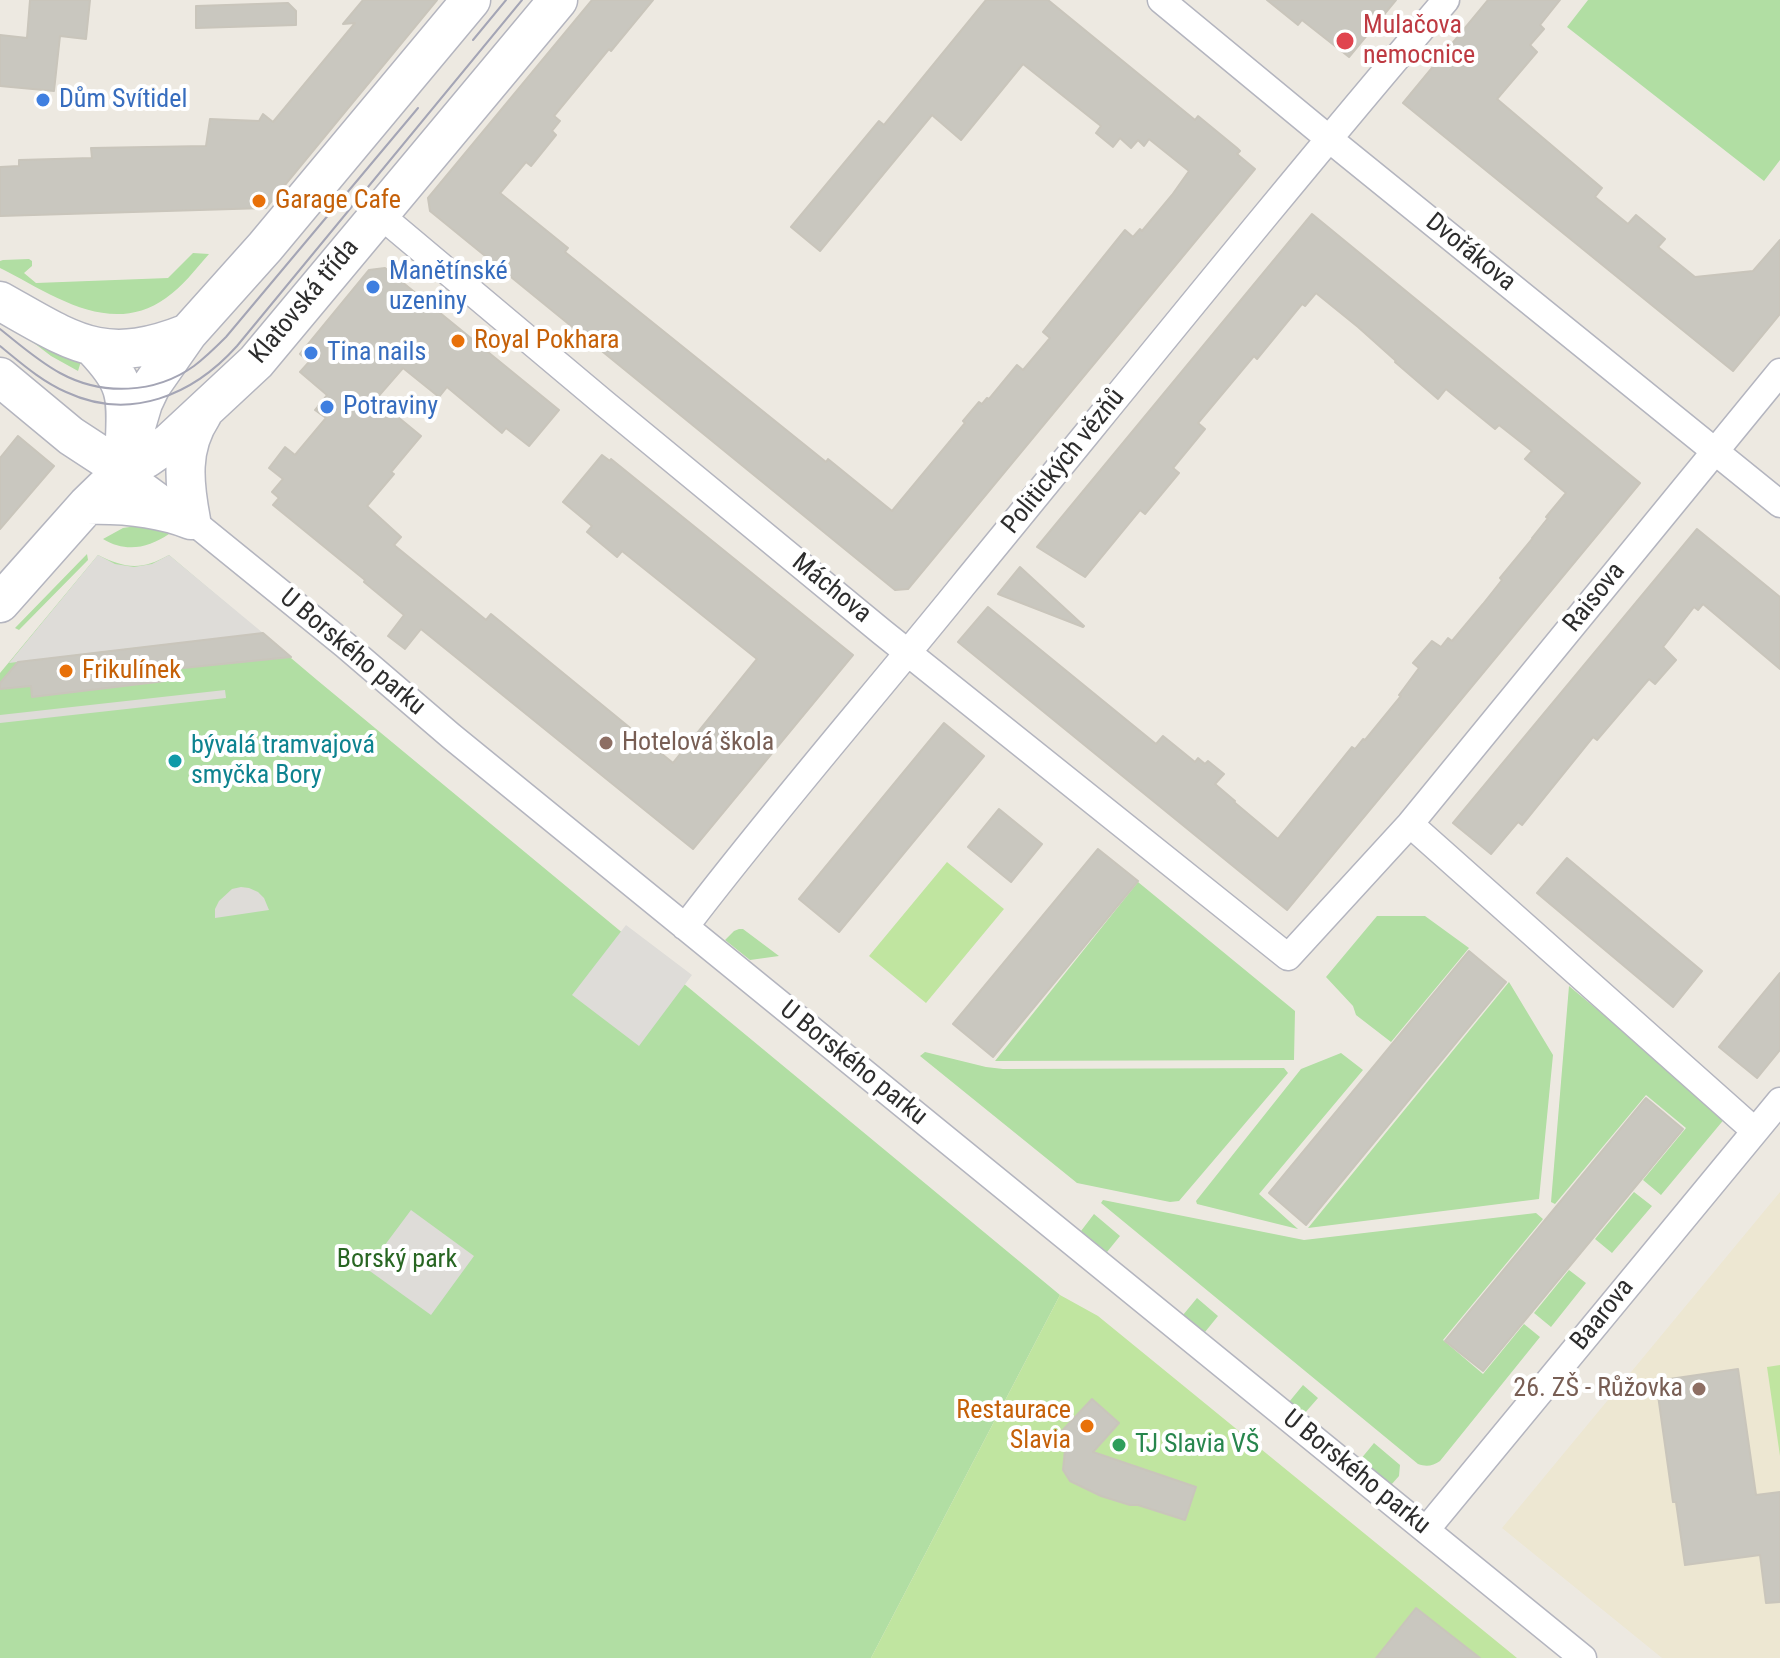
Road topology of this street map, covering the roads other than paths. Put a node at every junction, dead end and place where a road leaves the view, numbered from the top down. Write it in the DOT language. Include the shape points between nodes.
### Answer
graph roads {
  1 [pos="471,0"];
  2 [pos="558,0"];
  3 [pos="1161,0"];
  4 [pos="1446,0"];
  5 [pos="1328,138"];
  6 [pos="379,214"];
  7 [pos="0,301"];
  8 [pos="188,333"];
  9 [pos="94,348"];
  10 [pos="1780,372"];
  11 [pos="0,377"];
  12 [pos="208,406"];
  13 [pos="71,436"];
  14 [pos="1715,451"];
  15 [pos="123,470"];
  16 [pos="1780,504"];
  17 [pos="87,505"];
  18 [pos="191,520"];
  19 [pos="0,603"];
  20 [pos="908,653"];
  21 [pos="1410,824"];
  22 [pos="685,927"];
  23 [pos="1288,957"];
  24 [pos="1780,1101"];
  25 [pos="1755,1131"];
  26 [pos="1426,1530"];
  27 [pos="1583,1658"];
  1 -- 8 [label="main road, Klatovská třída"];
  2 -- 6 [label="main road, Klatovská třída"];
  3 -- 5 [label="street, Dvořákova"];
  4 -- 5 [label="street, Politických vězňů"];
  5 -- 14 [label="street, Dvořákova"];
  5 -- 20 [label="street, Politických vězňů"];
  6 -- 12 [label="main road, Klatovská třída" via="256,362"];
  6 -- 20 [label="street, Máchova"];
  7 -- 9 [label="main road"];
  8 -- 9 [label="main road, Klatovská třída" via="142,348"];
  8 -- 15 [label="main road, Klatovská třída" via="151,386"];
  9 -- 15 [label="main road" via="112,366 123,389"];
  10 -- 14 [label="street, Raisova"];
  11 -- 13 [label="main road"];
  12 -- 15 [label="main road, Klatovská třída" via="170,442"];
  12 -- 18 [label="main road" via="186,450"];
  13 -- 15 [label="main road"];
  13 -- 17 [label="main road" via="82,457"];
  14 -- 16 [label="street, Dvořákova"];
  14 -- 21 [label="street, Raisova"];
  15 -- 17 [label="main road, Klatovská třída"];
  15 -- 18 [label="street, U Borského parku"];
  17 -- 18 [label="main road" via="155,509"];
  17 -- 19 [label="main road, Klatovská třída"];
  18 -- 22 [label="street, U Borského parku"];
  20 -- 22 [label="street, Politických vězňů"];
  20 -- 23 [label="street, Máchova"];
  21 -- 23 [label="street, Raisova"];
  21 -- 25 [label="street"];
  22 -- 26 [label="street, U Borského parku"];
  24 -- 25 [label="street, Baarova"];
  25 -- 26 [label="street, Baarova"];
  26 -- 27 [label="street, U Borského parku"];
}
